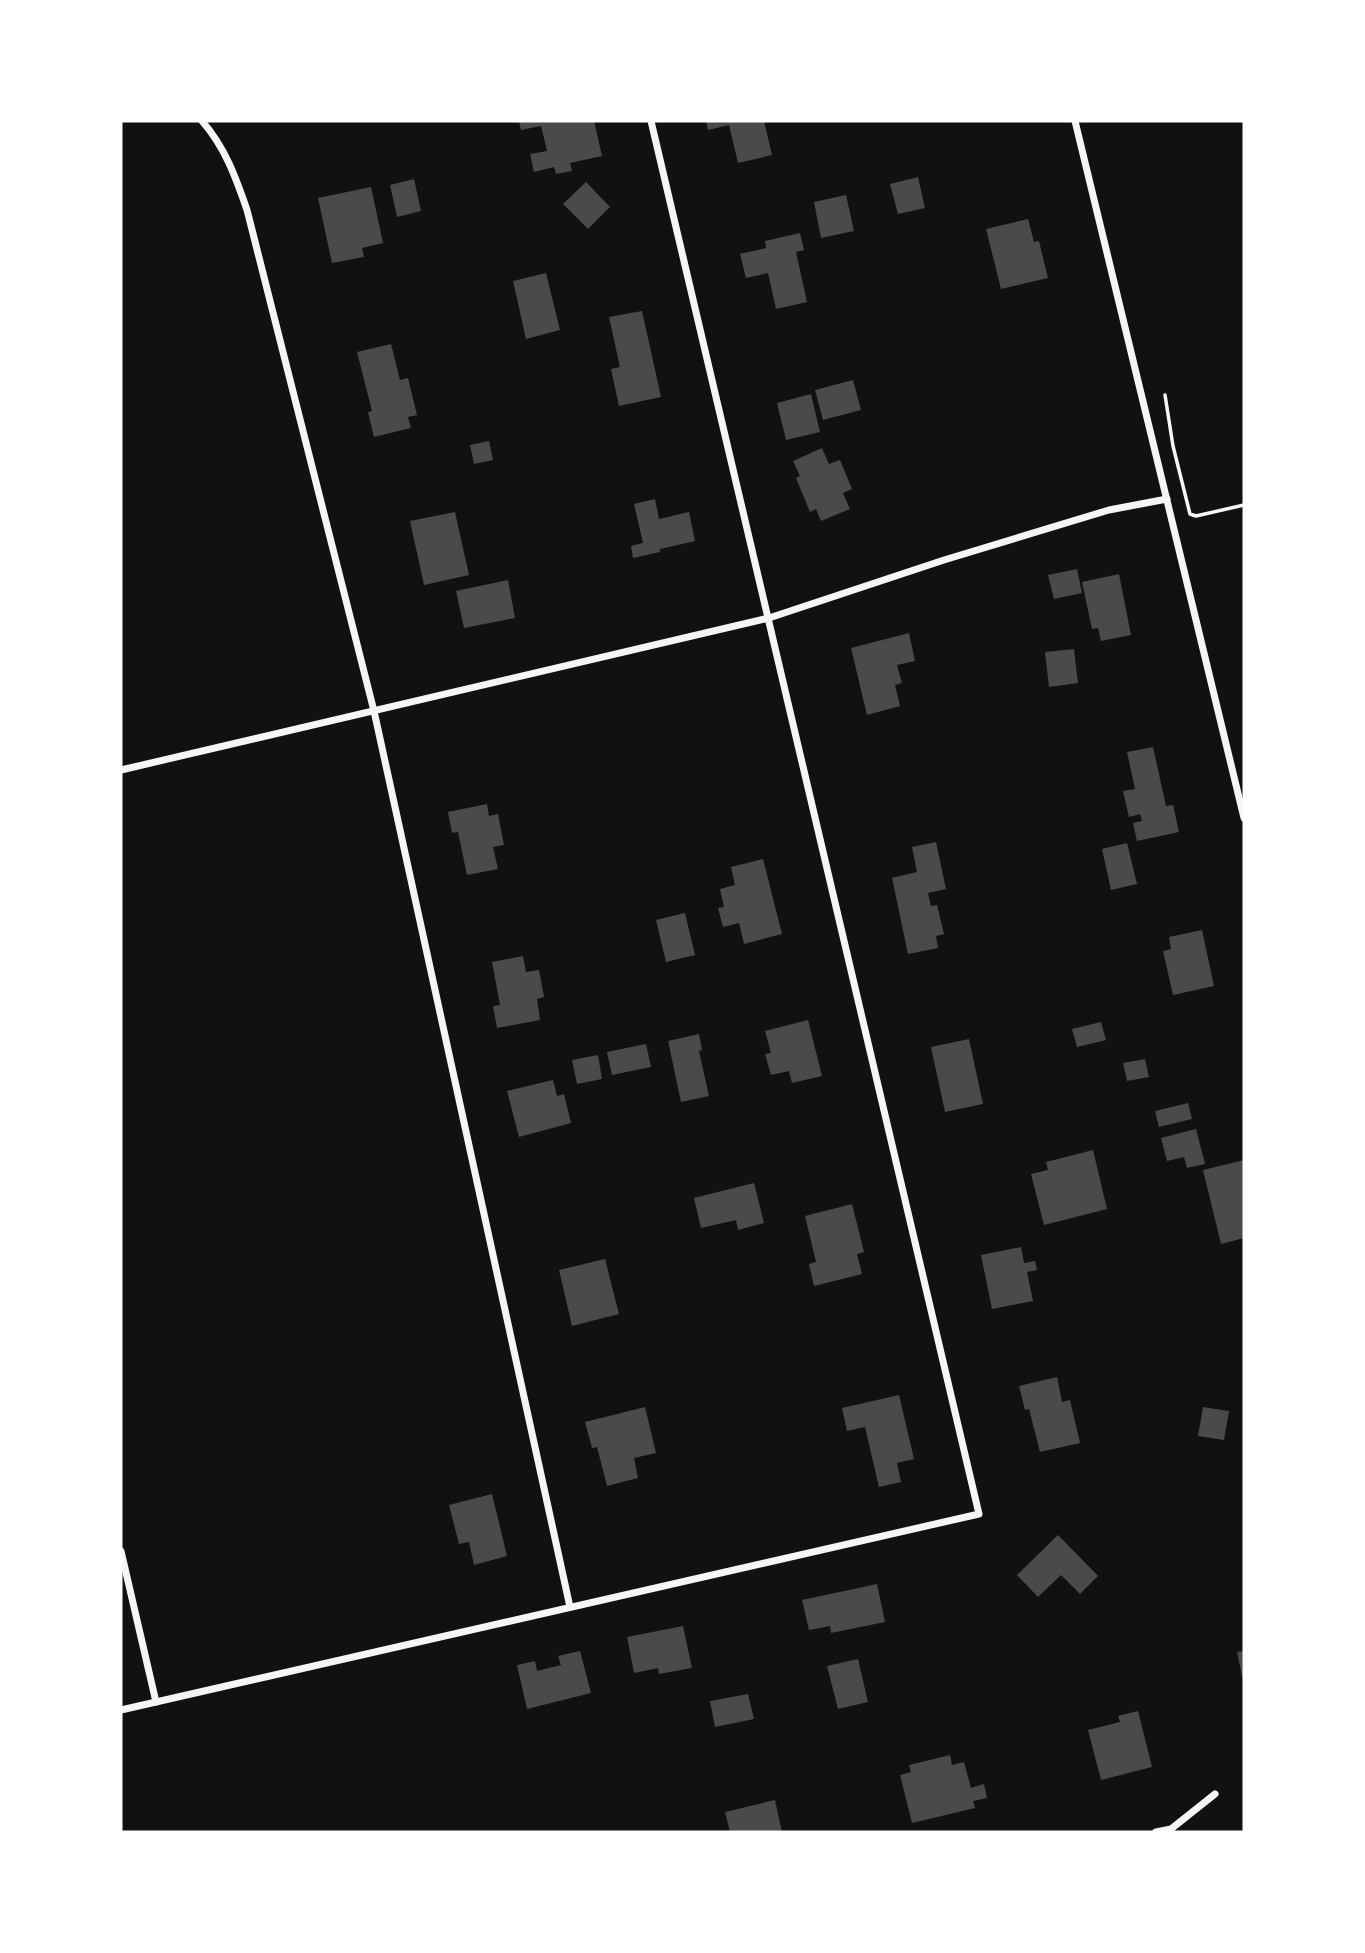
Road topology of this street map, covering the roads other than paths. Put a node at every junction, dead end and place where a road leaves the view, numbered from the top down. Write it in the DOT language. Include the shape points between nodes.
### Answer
graph roads {
  1 [pos="202,121"];
  2 [pos="651,121"];
  3 [pos="1076,121"];
  4 [pos="1167,499"];
  5 [pos="769,618"];
  6 [pos="374,711"];
  7 [pos="121,770"];
  8 [pos="1244,818"];
  9 [pos="121,1551"];
  10 [pos="570,1607"];
  11 [pos="156,1702"];
  12 [pos="121,1710"];
  13 [pos="1216,1794"];
  14 [pos="1156,1832"];
  1 -- 6 [label="street" via="233,169 247,210"];
  2 -- 5 [label="street"];
  3 -- 4 [label="street"];
  4 -- 5 [label="street" via="1097,514"];
  4 -- 8 [label="street"];
  5 -- 6 [label="street"];
  5 -- 10 [label="street" via="979,1514"];
  6 -- 7 [label="street"];
  6 -- 10 [label="street"];
  9 -- 11 [label="street"];
  10 -- 11 [label="street"];
  11 -- 12 [label="street"];
  13 -- 14 [label="street" via="1171,1829"];
}
